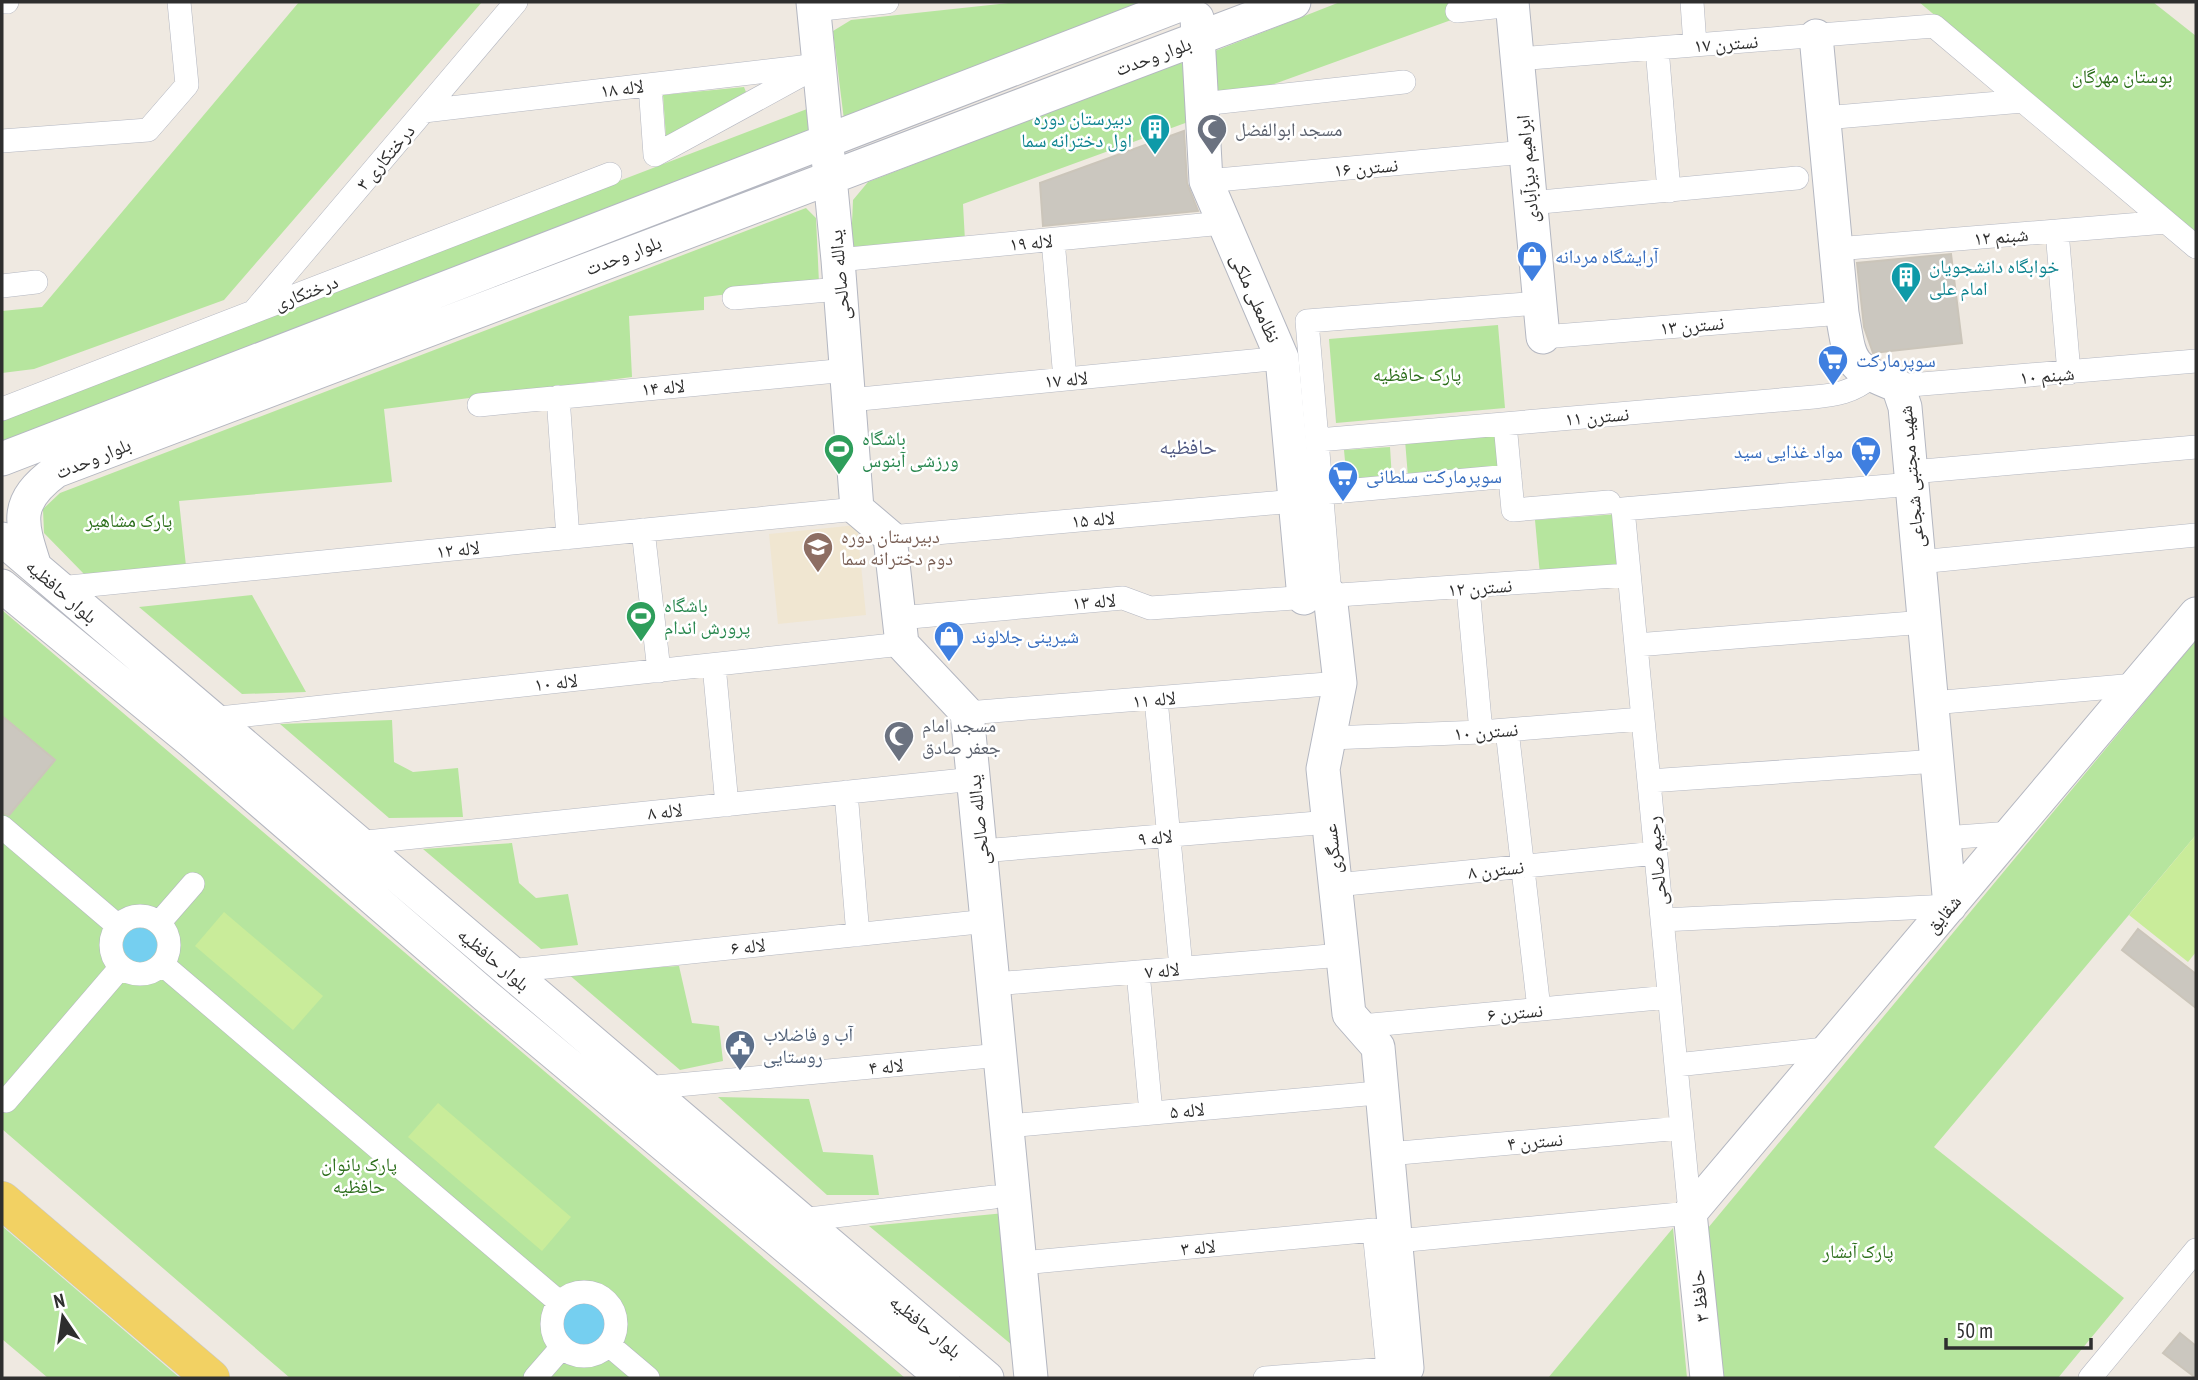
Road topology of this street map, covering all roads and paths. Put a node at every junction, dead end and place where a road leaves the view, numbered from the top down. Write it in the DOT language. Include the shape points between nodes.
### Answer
graph roads {
  1 [pos="179,2"];
  2 [pos="516,2"];
  3 [pos="887,2"];
  4 [pos="1187,2"];
  5 [pos="1196,2"];
  6 [pos="1294,2"];
  7 [pos="1692,2"];
  8 [pos="1512,4"];
  9 [pos="813,6"];
  10 [pos="1457,11"];
  11 [pos="1816,36"];
  12 [pos="1199,39"];
  13 [pos="1695,45"];
  14 [pos="1657,48"];
  15 [pos="1517,59"];
  16 [pos="819,65"];
  17 [pos="1404,82"];
  18 [pos="650,85"];
  19 [pos="2023,101"];
  20 [pos="1202,104"];
  21 [pos="424,111"];
  22 [pos="1824,118"];
  23 [pos="2,141"];
  24 [pos="827,142"];
  25 [pos="1525,152"];
  26 [pos="610,174"];
  27 [pos="830,176"];
  28 [pos="1797,178"];
  29 [pos="1206,181"];
  30 [pos="1669,191"];
  31 [pos="1530,203"];
  32 [pos="2166,222"];
  33 [pos="1223,223"];
  34 [pos="2057,231"];
  35 [pos="1053,240"];
  36 [pos="2196,247"];
  37 [pos="1836,249"];
  38 [pos="839,275"];
  39 [pos="36,282"];
  40 [pos="2,286"];
  41 [pos="734,298"];
  42 [pos="1540,303"];
  43 [pos="253,313"];
  44 [pos="1842,313"];
  45 [pos="1543,337"];
  46 [pos="1282,358"];
  47 [pos="2196,361"];
  48 [pos="2069,373"];
  49 [pos="1065,379"];
  50 [pos="1885,382"];
  51 [pos="848,385"];
  52 [pos="558,397"];
  53 [pos="479,405"];
  54 [pos="2,409"];
  55 [pos="1505,424"];
  56 [pos="1318,440"];
  57 [pos="2196,447"];
  58 [pos="2,459"];
  59 [pos="1306,465"];
  60 [pos="1510,476"];
  61 [pos="1912,478"];
  62 [pos="1309,497"];
  63 [pos="1616,505"];
  64 [pos="857,509"];
  65 [pos="643,530"];
  66 [pos="2196,536"];
  67 [pos="890,537"];
  68 [pos="568,538"];
  69 [pos="2,539"];
  70 [pos="1919,562"];
  71 [pos="1629,575"];
  72 [pos="47,578"];
  73 [pos="2,586"];
  74 [pos="1468,588"];
  75 [pos="1317,596"];
  76 [pos="2196,614"];
  77 [pos="1924,622"];
  78 [pos="901,631"];
  79 [pos="1636,645"];
  80 [pos="714,665"];
  81 [pos="659,671"];
  82 [pos="1340,682"];
  83 [pos="2130,692"];
  84 [pos="1156,699"];
  85 [pos="1932,703"];
  86 [pos="968,713"];
  87 [pos="211,719"];
  88 [pos="1642,719"];
  89 [pos="1507,730"];
  90 [pos="1480,732"];
  91 [pos="1330,738"];
  92 [pos="1937,761"];
  93 [pos="974,779"];
  94 [pos="1649,781"];
  95 [pos="846,792"];
  96 [pos="727,804"];
  97 [pos="1329,822"];
  98 [pos="2,827"];
  99 [pos="2011,833"];
  100 [pos="1168,836"];
  101 [pos="1944,838"];
  102 [pos="357,843"];
  103 [pos="981,851"];
  104 [pos="1656,853"];
  105 [pos="1523,867"];
  106 [pos="193,884"];
  107 [pos="1336,885"];
  108 [pos="1950,905"];
  109 [pos="1662,920"];
  110 [pos="988,921"];
  111 [pos="159,923"];
  112 [pos="118,926"];
  113 [pos="858,935"];
  114 [pos="1330,956"];
  115 [pos="162,964"];
  116 [pos="121,967"];
  117 [pos="1181,968"];
  118 [pos="508,971"];
  119 [pos="1138,972"];
  120 [pos="994,984"];
  121 [pos="486,996"];
  122 [pos="1669,997"];
  123 [pos="1539,1009"];
  124 [pos="1361,1026"];
  125 [pos="1825,1049"];
  126 [pos="1001,1055"];
  127 [pos="1676,1065"];
  128 [pos="645,1088"];
  129 [pos="1366,1094"];
  130 [pos="6,1101"];
  131 [pos="1151,1113"];
  132 [pos="1008,1126"];
  133 [pos="1681,1128"];
  134 [pos="1388,1154"];
  135 [pos="994,1198"];
  136 [pos="2,1200"];
  137 [pos="1690,1213"];
  138 [pos="801,1220"];
  139 [pos="1386,1235"];
  140 [pos="2196,1250"];
  141 [pos="1022,1263"];
  142 [pos="559,1302"];
  143 [pos="608,1345"];
  144 [pos="562,1347"];
  145 [pos="1398,1368"];
  146 [pos="2093,1377"];
  147 [pos="211,1378"];
  148 [pos="535,1378"];
  149 [pos="648,1378"];
  150 [pos="943,1378"];
  151 [pos="987,1378"];
  152 [pos="1031,1378"];
  153 [pos="1265,1378"];
  154 [pos="1707,1378"];
  1 -- 23 [label="street" via="187,85 148,130"];
  2 -- 21 [label="street, درختکاری ۳"];
  3 -- 9 [label="street"];
  4 -- 24 [label="street, بلوار وحدت"];
  5 -- 12 [label="street, نظامعلی ملکی"];
  6 -- 12 [label="street, بلوار وحدت"];
  7 -- 13 [label="street"];
  8 -- 10 [label="street"];
  8 -- 15 [label="street, ابراهیم دیزآبادی"];
  9 -- 16 [label="street, یدالله صالحی"];
  11 -- 13 [label="street, نسترن ۱۷"];
  11 -- 19 [label="street, نسترن ۱۷" via="1934,26"];
  11 -- 22 [label="street, شهید مجتبی شجاعی"];
  12 -- 20 [label="street, نظامعلی ملکی"];
  12 -- 27 [label="street, بلوار وحدت"];
  13 -- 14 [label="street, نسترن ۱۷"];
  14 -- 15 [label="street, نسترن ۱۷"];
  14 -- 30 [label="street"];
  15 -- 25 [label="street, ابراهیم دیزآبادی"];
  16 -- 18 [label="street, لاله ۱۸"];
  16 -- 18 [label="street" via="655,155"];
  16 -- 24 [label="street, یدالله صالحی"];
  17 -- 20 [label="street"];
  18 -- 21 [label="street, لاله ۱۸"];
  19 -- 22 [label="street"];
  19 -- 32 [label="street"];
  20 -- 29 [label="street, نظامعلی ملکی"];
  21 -- 43 [label="street, درختکاری ۳"];
  22 -- 37 [label="street, شهید مجتبی شجاعی"];
  24 -- 27 [label="street, یدالله صالحی"];
  24 -- 58 [label="street, بلوار وحدت"];
  25 -- 29 [label="street, نسترن ۱۶"];
  25 -- 31 [label="street, ابراهیم دیزآبادی"];
  26 -- 43 [label="street, درختکاری"];
  27 -- 38 [label="street, یدالله صالحی"];
  27 -- 72 [label="street, بلوار وحدت" via="55,471 31,491 23,508 27,542"];
  28 -- 30 [label="street"];
  29 -- 33 [label="street, نظامعلی ملکی"];
  30 -- 31 [label="street"];
  31 -- 42 [label="street, ابراهیم دیزآبادی"];
  32 -- 34 [label="street, شبنم ۱۲"];
  32 -- 36 [label="street"];
  33 -- 35 [label="street, لاله ۱۹"];
  33 -- 46 [label="street, نظامعلی ملکی"];
  34 -- 37 [label="street, شبنم ۱۲"];
  34 -- 48 [label="street"];
  35 -- 38 [label="street, لاله ۱۹"];
  35 -- 49 [label="street"];
  37 -- 44 [label="street, شهید مجتبی شجاعی"];
  38 -- 41 [label="street, لاله ۱۹"];
  38 -- 51 [label="street, یدالله صالحی"];
  39 -- 40 [label="street"];
  42 -- 45 [label="street, ابراهیم دیزآبادی"];
  42 -- 56 [label="street" via="1307,321"];
  43 -- 54 [label="street, درختکاری"];
  44 -- 45 [label="street, نسترن ۱۳"];
  44 -- 50 [label="street, شهید مجتبی شجاعی" via="1850,357 1860,370"];
  46 -- 49 [label="street, لاله ۱۷"];
  46 -- 59 [label="street, نظامعلی ملکی"];
  47 -- 48 [label="street, شبنم ۱۰"];
  48 -- 50 [label="street, شبنم ۱۰"];
  49 -- 51 [label="street, لاله ۱۷"];
  50 -- 55 [label="street, نسترن ۱۱" via="1840,394"];
  50 -- 61 [label="street, شهید مجتبی شجاعی" via="1905,407"];
  51 -- 52 [label="street, لاله ۱۴"];
  51 -- 64 [label="street, یدالله صالحی"];
  52 -- 53 [label="street, لاله ۱۴"];
  52 -- 68 [label="street"];
  55 -- 56 [label="street, نسترن ۱۱"];
  55 -- 60 [label="street"];
  56 -- 59 [label="street"];
  57 -- 61 [label="street"];
  59 -- 62 [label="street, نظامعلی ملکی"];
  60 -- 62 [label="street, لاله ۱۵"];
  60 -- 63 [label="street" via="1513,510"];
  61 -- 63 [label="street"];
  61 -- 70 [label="street, شهید مجتبی شجاعی"];
  62 -- 67 [label="street, لاله ۱۵"];
  62 -- 75 [label="street, نظامعلی ملکی"];
  63 -- 71 [label="street, رحیم صالحی"];
  64 -- 65 [label="street, لاله ۱۲"];
  64 -- 67 [label="street"];
  65 -- 68 [label="street, لاله ۱۲"];
  65 -- 81 [label="street"];
  66 -- 70 [label="street"];
  67 -- 78 [label="street"];
  68 -- 72 [label="street, لاله ۱۲"];
  69 -- 72 [label="street, بلوار حافظیه"];
  70 -- 77 [label="street, شهید مجتبی شجاعی"];
  71 -- 74 [label="street, نسترن ۱۲"];
  71 -- 79 [label="street, رحیم صالحی"];
  72 -- 87 [label="street, بلوار حافظیه"];
  73 -- 121 [label="street, بلوار حافظیه" via="192,742"];
  74 -- 75 [label="street, نسترن ۱۲"];
  74 -- 90 [label="street"];
  75 -- 78 [label="street, لاله ۱۳" via="1150,608 1123,598"];
  75 -- 82 [label="street, عسگری"];
  76 -- 83 [label="street, شقایق"];
  77 -- 79 [label="street"];
  77 -- 85 [label="street, شهید مجتبی شجاعی"];
  78 -- 80 [label="street, لاله ۱۰"];
  78 -- 86 [label="street"];
  79 -- 88 [label="street, رحیم صالحی"];
  80 -- 81 [label="street, لاله ۱۰"];
  80 -- 96 [label="street"];
  81 -- 87 [label="street, لاله ۱۰"];
  82 -- 84 [label="street, لاله ۱۱"];
  82 -- 91 [label="street, عسگری"];
  83 -- 85 [label="street" via="2124,687"];
  83 -- 99 [label="street, شقایق"];
  84 -- 86 [label="street, لاله ۱۱"];
  84 -- 100 [label="street"];
  85 -- 92 [label="street, شهید مجتبی شجاعی"];
  86 -- 93 [label="street, یدالله صالحی"];
  87 -- 102 [label="street, بلوار حافظیه"];
  88 -- 89 [label="street, نسترن ۱۰"];
  88 -- 94 [label="street, رحیم صالحی"];
  89 -- 90 [label="street, نسترن ۱۰"];
  89 -- 105 [label="street"];
  90 -- 91 [label="street, نسترن ۱۰"];
  91 -- 97 [label="street, عسگری" via="1323,769"];
  92 -- 94 [label="street"];
  92 -- 101 [label="street, شهید مجتبی شجاعی"];
  93 -- 95 [label="street, لاله ۸"];
  93 -- 103 [label="street, یدالله صالحی"];
  94 -- 104 [label="street, رحیم صالحی"];
  95 -- 96 [label="street, لاله ۸"];
  95 -- 113 [label="street"];
  96 -- 102 [label="street, لاله ۸"];
  97 -- 100 [label="street, لاله ۹"];
  97 -- 107 [label="street, عسگری"];
  98 -- 112 [label="street"];
  99 -- 101 [label="street"];
  99 -- 108 [label="street, شقایق"];
  100 -- 103 [label="street, لاله ۹"];
  100 -- 117 [label="street"];
  101 -- 108 [label="street, شهید مجتبی شجاعی"];
  102 -- 118 [label="street, بلوار حافظیه"];
  103 -- 110 [label="street, یدالله صالحی"];
  104 -- 105 [label="street, نسترن ۸"];
  104 -- 109 [label="street, رحیم صالحی"];
  105 -- 107 [label="street, نسترن ۸"];
  105 -- 123 [label="street"];
  106 -- 111 [label="street"];
  107 -- 124 [label="street, عسگری" via="1349,1014"];
  108 -- 109 [label="street"];
  108 -- 137 [label="street, شقایق"];
  109 -- 122 [label="street, رحیم صالحی"];
  110 -- 113 [label="street, لاله ۶"];
  110 -- 120 [label="street, یدالله صالحی"];
  111 -- 112 [label="street" via="138,916"];
  111 -- 115 [label="street" via="169,943"];
  112 -- 116 [label="street" via="111,947"];
  113 -- 118 [label="street, لاله ۶"];
  114 -- 117 [label="street, لاله ۷"];
  115 -- 116 [label="street" via="143,974"];
  115 -- 142 [label="street"];
  116 -- 130 [label="street"];
  117 -- 119 [label="street, لاله ۷"];
  118 -- 121 [label="street"];
  118 -- 128 [label="street, بلوار حافظیه"];
  119 -- 120 [label="street, لاله ۷"];
  119 -- 131 [label="street"];
  120 -- 126 [label="street, یدالله صالحی"];
  121 -- 150 [label="street, بلوار حافظیه"];
  122 -- 123 [label="street, نسترن ۶"];
  122 -- 127 [label="street, رحیم صالحی"];
  123 -- 124 [label="street, نسترن ۶"];
  124 -- 134 [label="street, عسگری" via="1378,1047"];
  125 -- 127 [label="street"];
  126 -- 128 [label="street, لاله ۴"];
  126 -- 132 [label="street, یدالله صالحی"];
  127 -- 133 [label="street, رحیم صالحی"];
  128 -- 138 [label="street, بلوار حافظیه"];
  129 -- 131 [label="street, لاله ۵"];
  131 -- 132 [label="street, لاله ۵"];
  132 -- 141 [label="street, یدالله صالحی"];
  133 -- 134 [label="street, نسترن ۴"];
  133 -- 137 [label="street, رحیم صالحی"];
  134 -- 139 [label="street, عسگری"];
  135 -- 138 [label="street"];
  136 -- 147 [label="main road"];
  137 -- 139 [label="street, لاله ۳"];
  137 -- 154 [label="street, حافظ ۳"];
  138 -- 151 [label="street, بلوار حافظیه"];
  139 -- 141 [label="street, لاله ۳"];
  139 -- 145 [label="street, عسگری"];
  140 -- 146 [label="street"];
  141 -- 152 [label="street, یدالله صالحی"];
  142 -- 143 [label="street" via="578,1292 600,1295 615,1313 614,1335"];
  142 -- 144 [label="street" via="551,1323"];
  143 -- 144 [label="street" via="589,1356"];
  143 -- 149 [label="street"];
  144 -- 148 [label="street"];
  145 -- 153 [label="street"];
}
